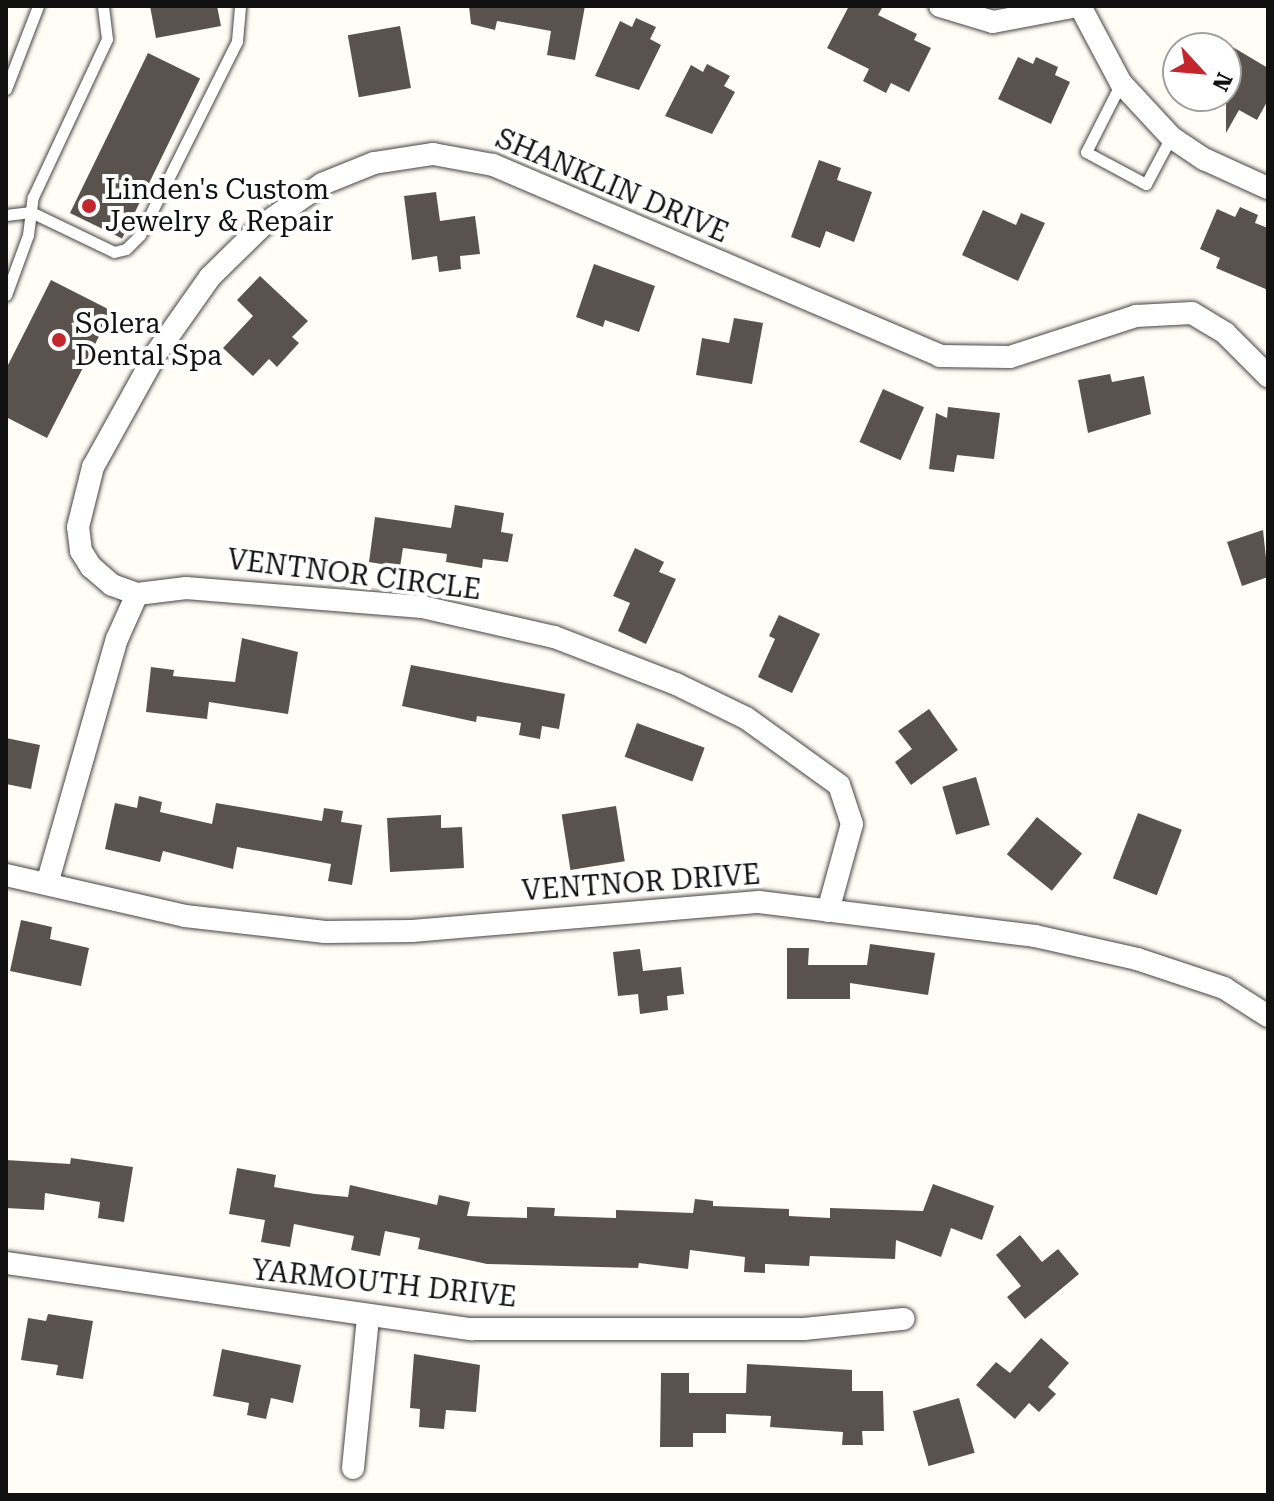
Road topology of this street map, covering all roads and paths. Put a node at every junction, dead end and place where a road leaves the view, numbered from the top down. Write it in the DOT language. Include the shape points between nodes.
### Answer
graph roads {
  1 [pos="38,6"];
  2 [pos="103,6"];
  3 [pos="240,6"];
  4 [pos="940,6"];
  5 [pos="1078,6"];
  6 [pos="1121,83"];
  7 [pos="6,89"];
  8 [pos="1171,137"];
  9 [pos="1268,188"];
  10 [pos="31,212"];
  11 [pos="6,215"];
  12 [pos="6,295"];
  13 [pos="1268,376"];
  14 [pos="137,594"];
  15 [pos="6,875"];
  16 [pos="47,884"];
  17 [pos="828,911"];
  18 [pos="1268,1016"];
  19 [pos="6,1263"];
  20 [pos="368,1318"];
  21 [pos="903,1319"];
  22 [pos="353,1468"];
  1 -- 7 [label="lane"];
  2 -- 10 [label="lane" via="107,39"];
  3 -- 10 [label="lane" via="237,41 140,235 126,249 114,252"];
  4 -- 5 [label="street" via="993,22"];
  5 -- 6 [label="street"];
  6 -- 8 [label="street"];
  6 -- 8 [label="lane" via="1086,152 1146,184"];
  8 -- 9 [label="street" via="1204,159"];
  10 -- 11 [label="lane"];
  10 -- 12 [label="lane"];
  13 -- 14 [label="street, SHANKLIN DRIVE" via="1225,333 1192,313 1136,316 1010,357 940,356 493,165 433,154 374,163 293,203 210,277 155,355 100,455 84,496 78,527 81,551 112,585"];
  14 -- 16 [label="street" via="117,639"];
  14 -- 17 [label="street, VENTNOR CIRCLE" via="186,588 422,607 554,637 676,684 746,718 839,785 852,824"];
  15 -- 16 [label="street, VENTNOR DRIVE"];
  16 -- 17 [label="street, VENTNOR DRIVE" via="185,916 325,932 412,931 759,902"];
  17 -- 18 [label="street, VENTNOR DRIVE" via="1035,936 1137,959 1224,988"];
  19 -- 20 [label="street, YARMOUTH DRIVE"];
  20 -- 21 [label="street, YARMOUTH DRIVE" via="471,1329 804,1329"];
  20 -- 22 [label="street"];
}
